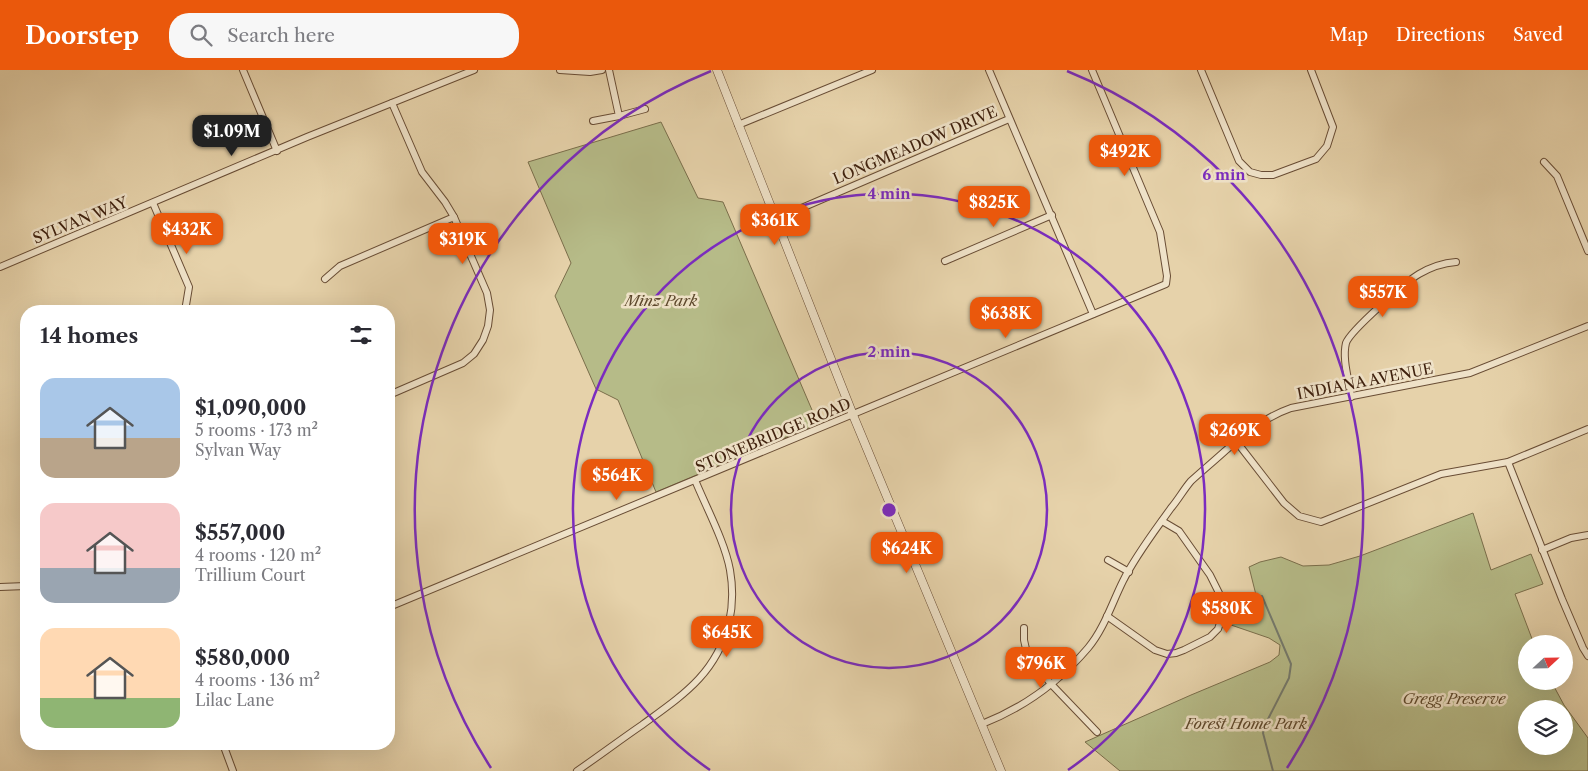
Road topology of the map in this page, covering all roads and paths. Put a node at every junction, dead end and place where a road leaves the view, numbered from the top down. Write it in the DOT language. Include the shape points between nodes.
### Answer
graph roads {
  1 [pos="244,70"];
  2 [pos="474,70"];
  3 [pos="560,70"];
  4 [pos="602,70"];
  5 [pos="609,70"];
  6 [pos="717,70"];
  7 [pos="872,70"];
  8 [pos="989,70"];
  9 [pos="1092,70"];
  10 [pos="1201,70"];
  11 [pos="1311,70"];
  12 [pos="392,103"];
  13 [pos="645,109"];
  14 [pos="619,116"];
  15 [pos="1009,119"];
  16 [pos="593,121"];
  17 [pos="738,125"];
  18 [pos="277,151"];
  19 [pos="1544,162"];
  20 [pos="153,203"];
  21 [pos="1052,215"];
  22 [pos="454,217"];
  23 [pos="776,218"];
  24 [pos="1588,251"];
  25 [pos="945,261"];
  26 [pos="1456,262"];
  27 [pos="0,267"];
  28 [pos="325,279"];
  29 [pos="186,305"];
  30 [pos="1093,314"];
  31 [pos="1588,326"];
  32 [pos="395,392"];
  33 [pos="1351,397"];
  34 [pos="853,415"];
  35 [pos="1588,429"];
  36 [pos="1236,441"];
  37 [pos="1508,462"];
  38 [pos="695,480"];
  39 [pos="1162,521"];
  40 [pos="1588,535"];
  41 [pos="1542,550"];
  42 [pos="1108,560"];
  43 [pos="1129,572"];
  44 [pos="20,586"];
  45 [pos="0,587"];
  46 [pos="395,605"];
  47 [pos="1106,616"];
  48 [pos="1024,628"];
  49 [pos="1586,646"];
  50 [pos="1588,656"];
  51 [pos="1052,685"];
  52 [pos="982,724"];
  53 [pos="1097,732"];
  54 [pos="225,750"];
  55 [pos="233,771"];
  56 [pos="577,771"];
  57 [pos="1001,771"];
  1 -- 18 [label="street"];
  2 -- 12 [label="street, SYLVAN WAY"];
  3 -- 4 [label="street"];
  5 -- 14 [label="street"];
  6 -- 17 [label="street"];
  7 -- 17 [label="street"];
  8 -- 15 [label="street"];
  9 -- 30 [label="street, STONEBRIDGE ROAD" via="1160,232 1167,276 1166,284"];
  10 -- 11 [label="street" via="1238,161 1250,172 1274,175 1316,159 1327,146 1333,126"];
  12 -- 18 [label="street, SYLVAN WAY"];
  12 -- 22 [label="street" via="422,172"];
  13 -- 14 [label="street"];
  14 -- 16 [label="street"];
  15 -- 21 [label="street"];
  15 -- 23 [label="street, LONGMEADOW DRIVE"];
  17 -- 23 [label="street"];
  18 -- 20 [label="street, SYLVAN WAY"];
  19 -- 24 [label="street" via="1558,176"];
  20 -- 27 [label="street, SYLVAN WAY"];
  20 -- 29 [label="street" via="189,287"];
  21 -- 25 [label="street"];
  21 -- 30 [label="street"];
  22 -- 28 [label="street" via="340,266"];
  22 -- 32 [label="street" via="487,293 490,310 484,340 463,363"];
  23 -- 34 [label="street"];
  26 -- 33 [label="street" via="1442,263 1418,274 1358,326 1346,342"];
  30 -- 34 [label="street, STONEBRIDGE ROAD"];
  31 -- 33 [label="street, INDIANA AVENUE" via="1470,374"];
  33 -- 36 [label="street, INDIANA AVENUE" via="1275,413"];
  34 -- 38 [label="street, STONEBRIDGE ROAD"];
  34 -- 52 [label="street"];
  35 -- 37 [label="street"];
  36 -- 37 [label="street" via="1284,503 1299,516 1321,522 1441,474"];
  36 -- 39 [label="street, INDIANA AVENUE" via="1190,482"];
  37 -- 41 [label="street"];
  38 -- 46 [label="street, STONEBRIDGE ROAD"];
  38 -- 56 [label="street" via="730,570 731,611 725,636 716,658 689,689"];
  39 -- 43 [label="street, INDIANA AVENUE"];
  39 -- 47 [label="street" via="1179,531 1210,575 1219,594 1222,614 1218,630 1184,650 1167,654"];
  40 -- 41 [label="street"];
  41 -- 49 [label="street"];
  42 -- 43 [label="street"];
  43 -- 47 [label="street, INDIANA AVENUE"];
  44 -- 45 [label="street"];
  47 -- 51 [label="street, INDIANA AVENUE" via="1089,647"];
  48 -- 51 [label="street" via="1026,649"];
  49 -- 50 [label="street"];
  51 -- 52 [label="street, INDIANA AVENUE" via="1031,700"];
  51 -- 53 [label="street"];
  52 -- 57 [label="street"];
  54 -- 55 [label="street"];
}
